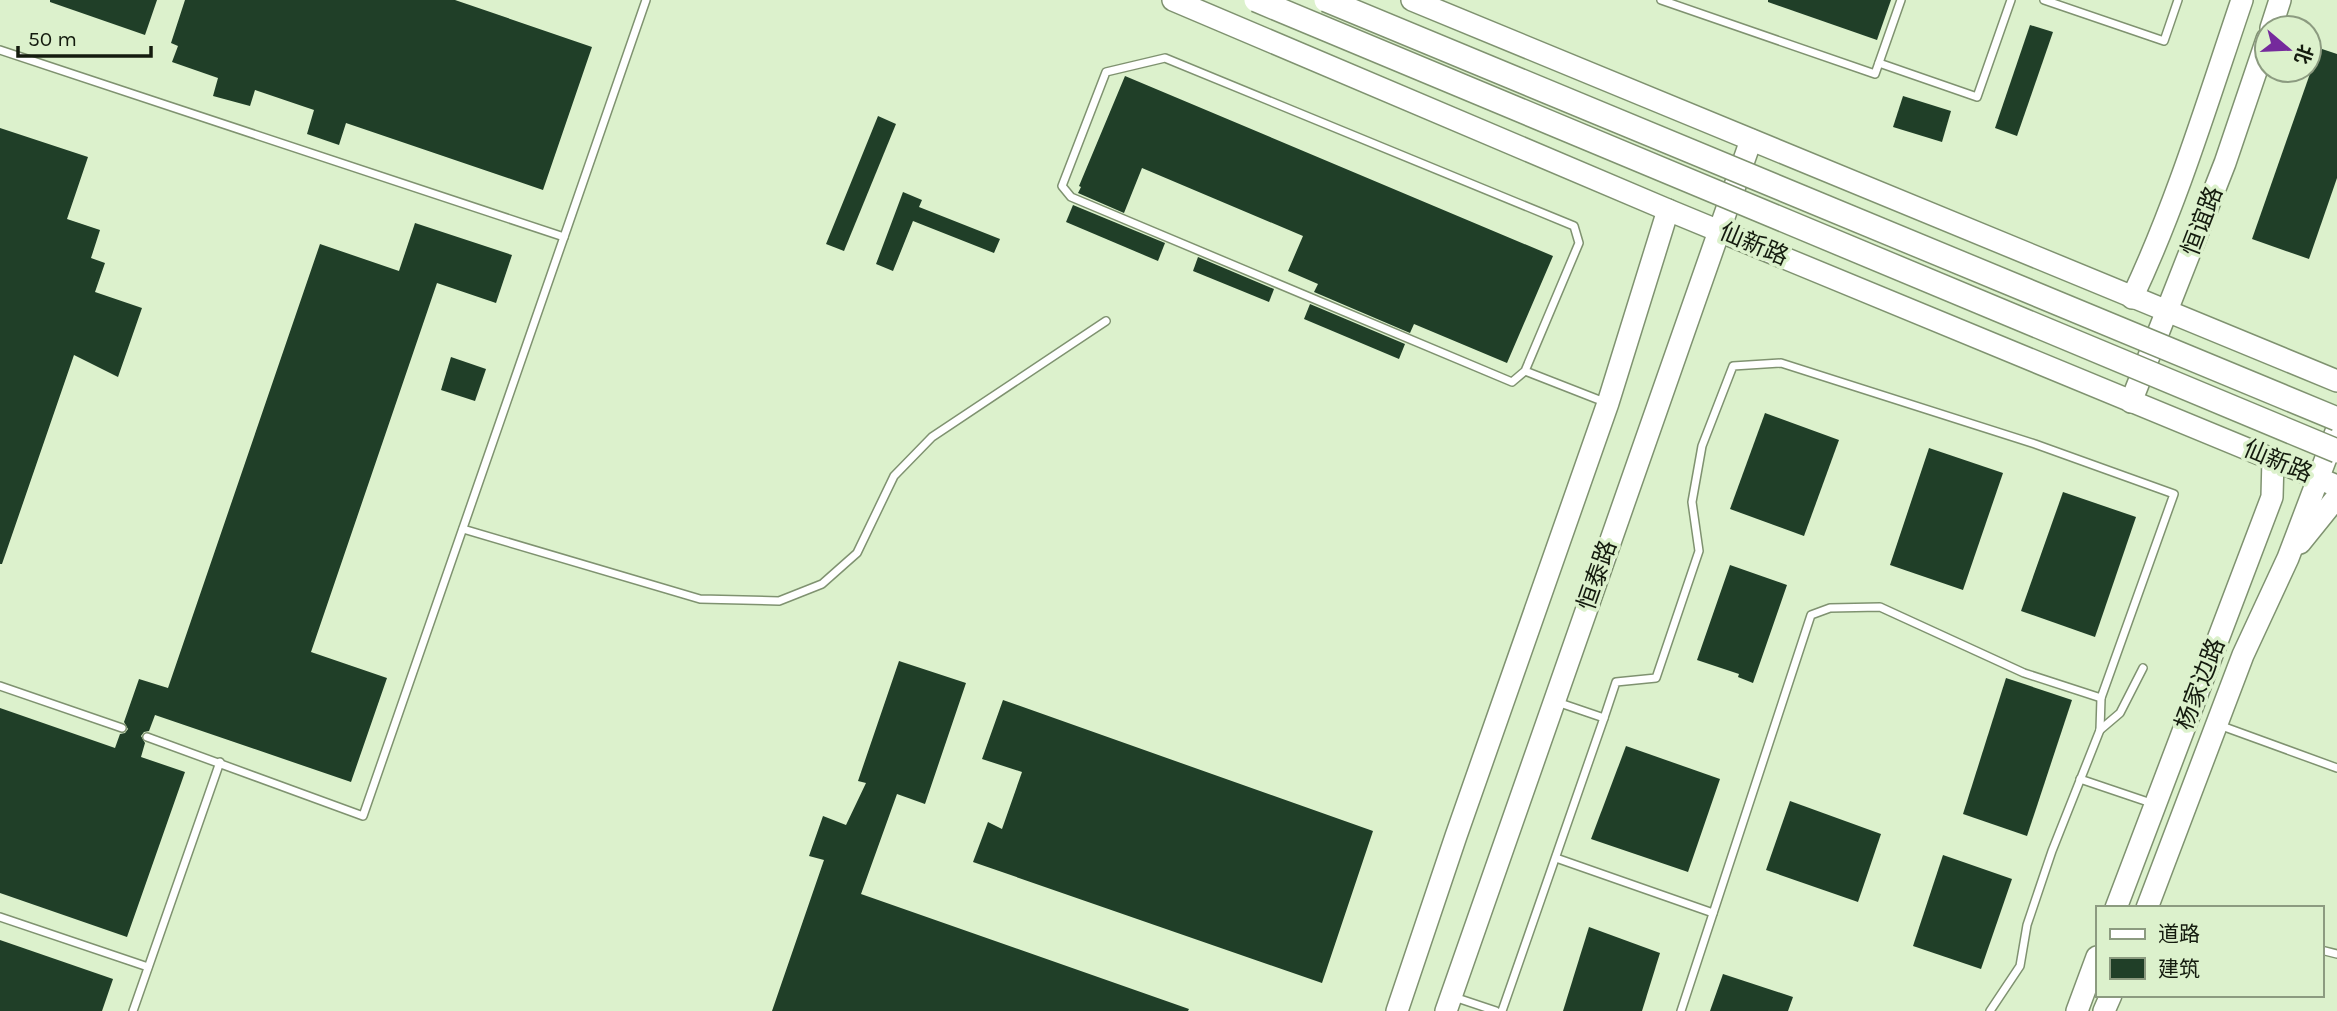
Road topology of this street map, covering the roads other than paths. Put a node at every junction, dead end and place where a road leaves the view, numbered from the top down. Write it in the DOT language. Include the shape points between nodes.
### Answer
graph roads {
  1 [pos="646,0"];
  2 [pos="1173,0"];
  3 [pos="1256,0"];
  4 [pos="1326,0"];
  5 [pos="1412,0"];
  6 [pos="1661,0"];
  7 [pos="1900,0"];
  8 [pos="2011,0"];
  9 [pos="2044,0"];
  10 [pos="2178,0"];
  11 [pos="2242,0"];
  12 [pos="0,50"];
  13 [pos="1879,63"];
  14 [pos="2253,80"];
  15 [pos="1751,140"];
  16 [pos="1668,210"];
  17 [pos="1719,230"];
  18 [pos="564,237"];
  19 [pos="2132,299"];
  20 [pos="2166,311"];
  21 [pos="1106,321"];
  22 [pos="1525,371"];
  23 [pos="2337,381"];
  24 [pos="2131,402"];
  25 [pos="1608,403"];
  26 [pos="2337,419"];
  27 [pos="2337,429"];
  28 [pos="2337,451"];
  29 [pos="2273,458"];
  30 [pos="2328,482"];
  31 [pos="2337,497"];
  32 [pos="463,529"];
  33 [pos="2288,558"];
  34 [pos="2143,668"];
  35 [pos="0,686"];
  36 [pos="2101,698"];
  37 [pos="1553,701"];
  38 [pos="1604,718"];
  39 [pos="2217,724"];
  40 [pos="122,728"];
  41 [pos="2101,730"];
  42 [pos="147,737"];
  43 [pos="220,762"];
  44 [pos="2337,768"];
  45 [pos="2080,779"];
  46 [pos="2155,804"];
  47 [pos="1556,858"];
  48 [pos="2117,906"];
  49 [pos="2149,906"];
  50 [pos="1713,913"];
  51 [pos="0,917"];
  52 [pos="2096,960"];
  53 [pos="148,967"];
  54 [pos="1449,1003"];
  55 [pos="133,1011"];
  56 [pos="1397,1011"];
  57 [pos="1496,1011"];
  58 [pos="1502,1011"];
  59 [pos="1681,1011"];
  60 [pos="1990,1011"];
  61 [pos="2077,1011"];
  1 -- 18 [label="lane"];
  2 -- 16 [label="main road, 仙新路"];
  3 -- 28 [label="main road, 仙新路, bridge"];
  4 -- 26 [label="main road, bridge"];
  5 -- 15 [label="main road"];
  6 -- 13 [label="lane" via="1875,74"];
  7 -- 13 [label="lane"];
  8 -- 13 [label="lane" via="1977,97"];
  9 -- 10 [label="lane" via="2164,41"];
  11 -- 19 [label="main road, 恒谊路" via="2190,152"];
  12 -- 18 [label="lane"];
  14 -- 20 [label="main road, 恒谊路"];
  15 -- 17 [label="main road, 恒泰路"];
  15 -- 19 [label="main road"];
  16 -- 17 [label="main road, 仙新路"];
  16 -- 25 [label="main road, 恒泰路"];
  17 -- 24 [label="main road, 仙新路"];
  17 -- 37 [label="main road, 恒泰路"];
  18 -- 32 [label="lane"];
  19 -- 20 [label="main road"];
  20 -- 23 [label="main road"];
  20 -- 24 [label="main road, 恒谊路"];
  21 -- 32 [label="lane" via="932,437 894,476 857,553 822,584 779,600 700,600"];
  22 -- 22 [label="lane" via="1512,382 1071,197 1062,186 1107,72 1166,58 1574,226 1578,243"];
  22 -- 25 [label="lane"];
  24 -- 29 [label="main road, 仙新路"];
  25 -- 56 [label="main road, 恒泰路"];
  27 -- 30 [label="main road, 杨家边路"];
  29 -- 30 [label="main road, 仙新路"];
  29 -- 46 [label="main road, 杨家边路" via="2272,497"];
  30 -- 33 [label="main road, 杨家边路"];
  31 -- 33 [label="main road, 杨家边路"];
  32 -- 43 [label="lane" via="363,816"];
  33 -- 39 [label="main road, 杨家边路"];
  34 -- 41 [label="lane" via="2120,713"];
  35 -- 40 [label="lane"];
  36 -- 38 [label="lane" via="2174,494 1782,363 1733,366 1702,446 1692,502 1699,551 1656,678 1616,682"];
  36 -- 41 [label="lane"];
  36 -- 50 [label="lane" via="2024,673 1880,607 1830,608 1811,615"];
  37 -- 38 [label="lane"];
  37 -- 54 [label="main road, 恒泰路"];
  38 -- 47 [label="lane"];
  39 -- 44 [label="lane"];
  39 -- 49 [label="main road, 杨家边路"];
  41 -- 45 [label="lane"];
  42 -- 43 [label="lane"];
  43 -- 53 [label="lane"];
  45 -- 46 [label="lane"];
  45 -- 60 [label="lane" via="2026,925 2020,966"];
  46 -- 48 [label="main road, 杨家边路"];
  47 -- 50 [label="lane"];
  47 -- 58 [label="lane"];
  50 -- 59 [label="lane"];
  51 -- 53 [label="lane"];
  52 -- 61 [label="main road"];
  53 -- 55 [label="lane"];
  54 -- 57 [label="lane"];
}
